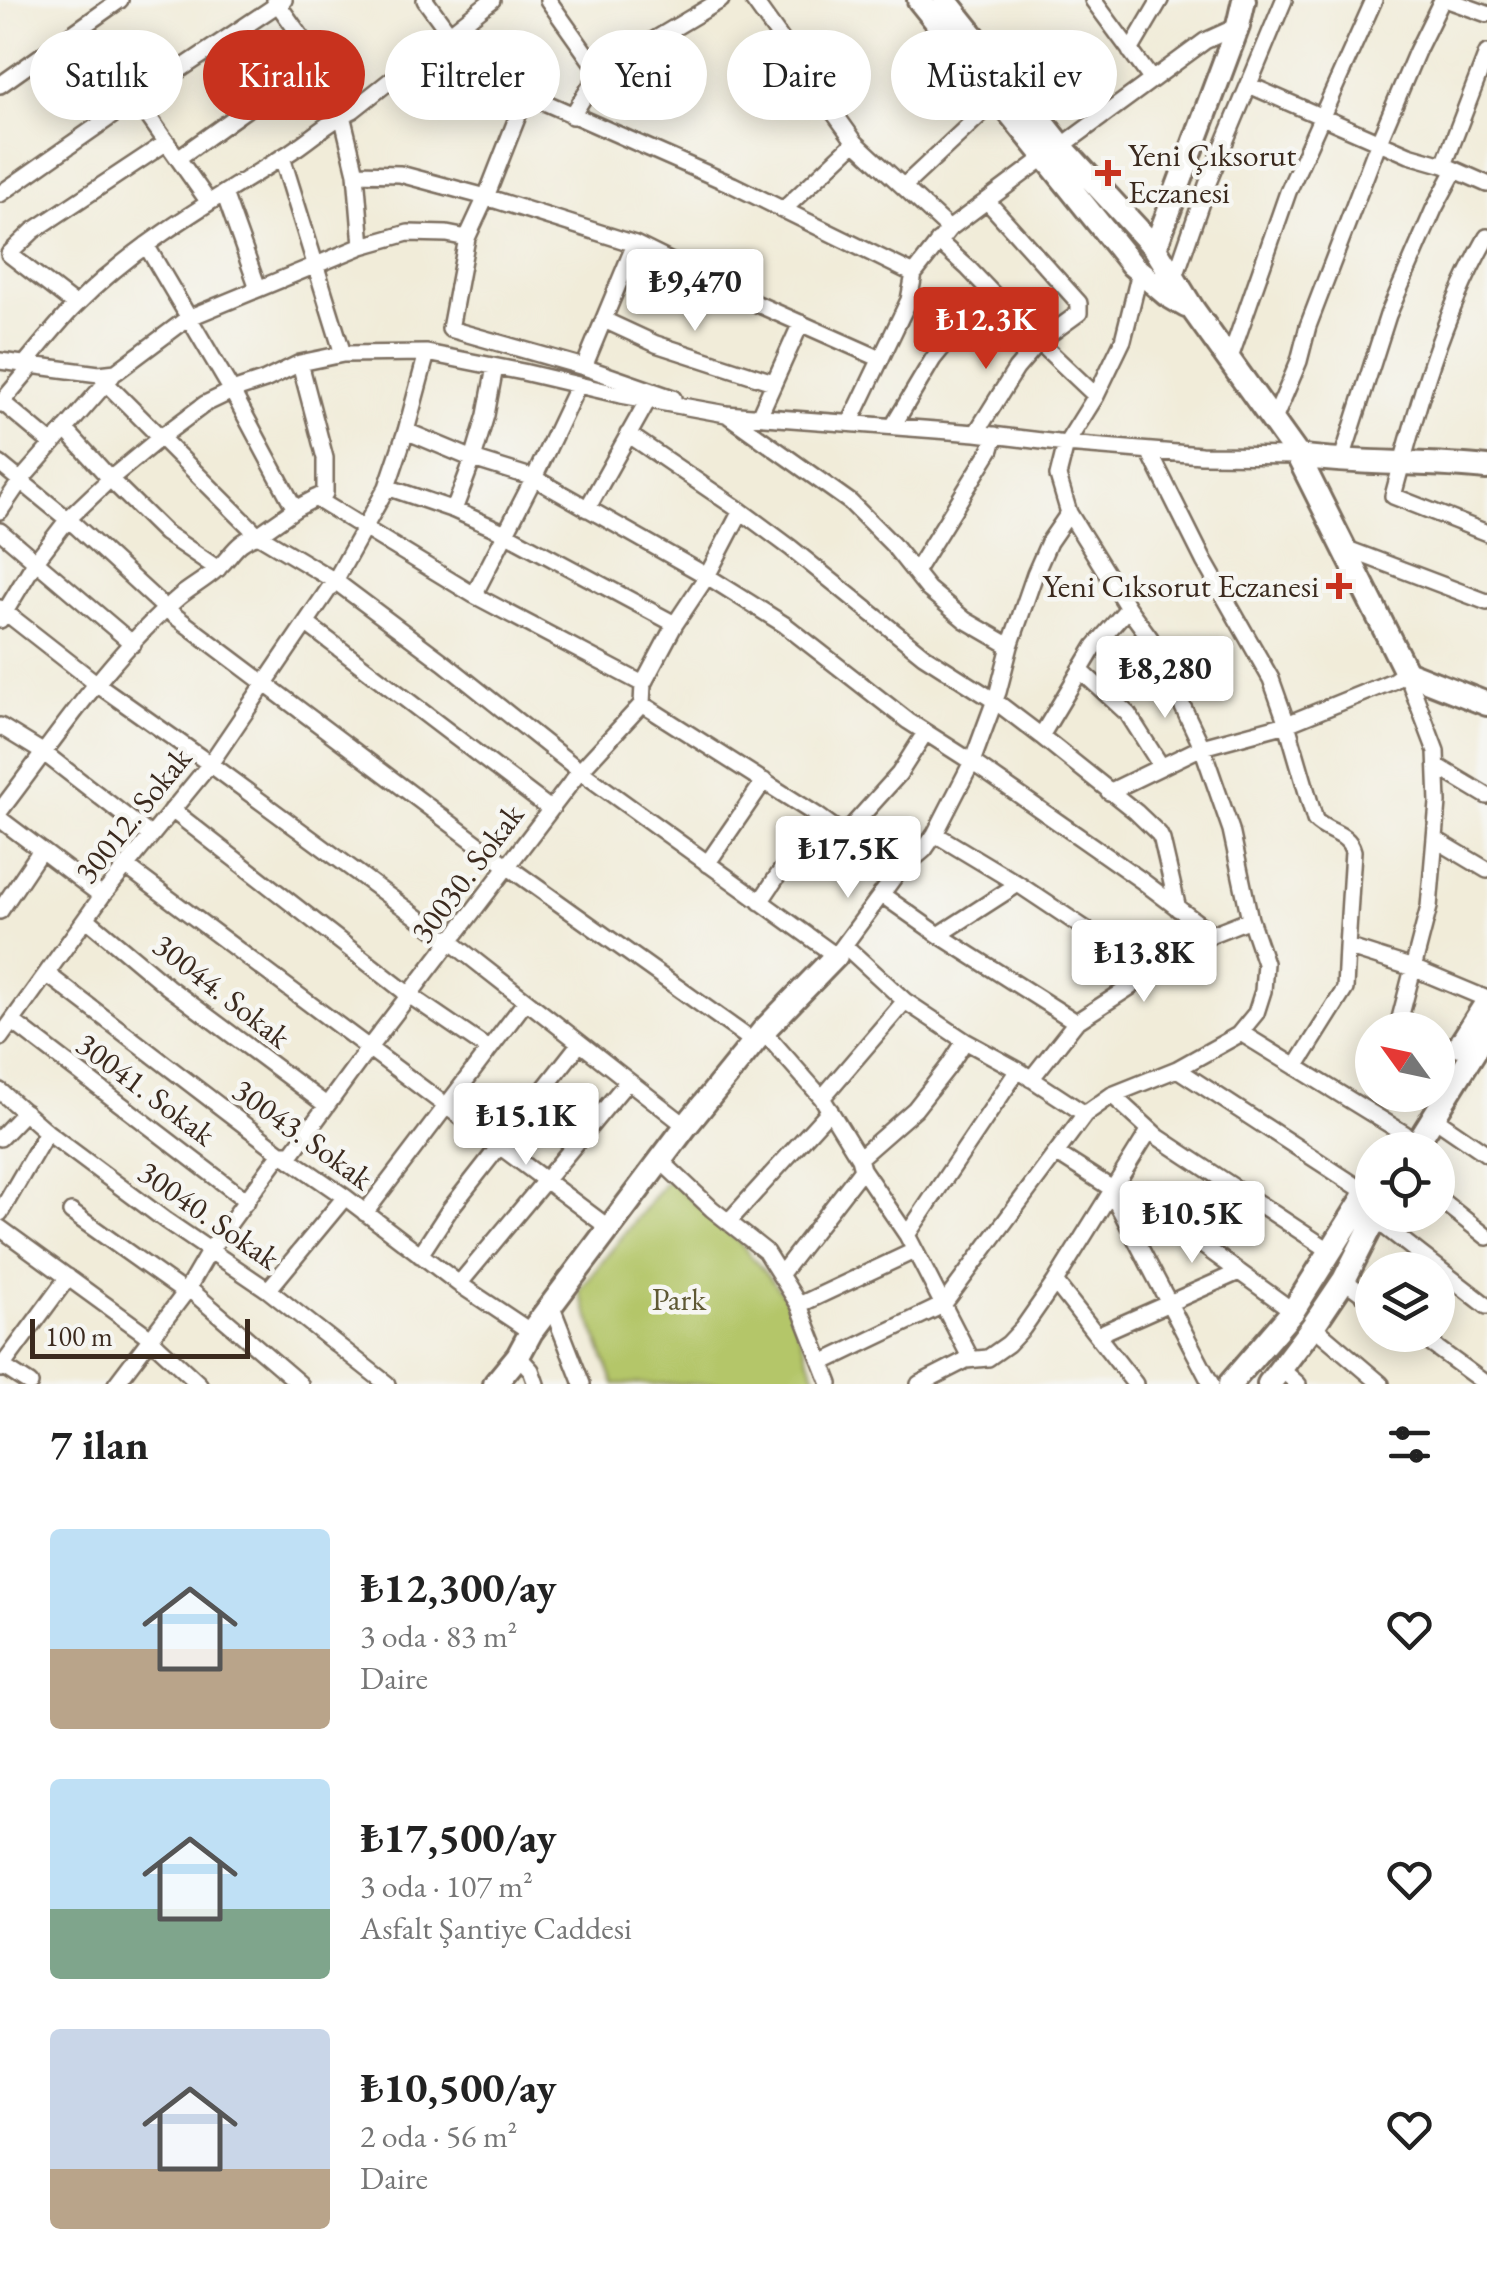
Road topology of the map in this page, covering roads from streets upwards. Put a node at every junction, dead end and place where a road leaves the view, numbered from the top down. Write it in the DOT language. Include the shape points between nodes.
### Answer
graph roads {
  1 [pos="120,0"];
  2 [pos="426,0"];
  3 [pos="492,0"];
  4 [pos="548,0"];
  5 [pos="721,0"];
  6 [pos="753,0"];
  7 [pos="919,0"];
  8 [pos="945,0"];
  9 [pos="1093,0"];
  10 [pos="1160,0"];
  11 [pos="1244,0"];
  12 [pos="1284,0"];
  13 [pos="1374,0"];
  14 [pos="1445,0"];
  15 [pos="279,2"];
  16 [pos="1487,14"];
  17 [pos="464,22"];
  18 [pos="1238,26"];
  19 [pos="80,29"];
  20 [pos="298,30"];
  21 [pos="447,30"];
  22 [pos="451,30"];
  23 [pos="472,30"];
  24 [pos="671,30"];
  25 [pos="943,30"];
  26 [pos="580,45"];
  27 [pos="1130,51"];
  28 [pos="1487,52"];
  29 [pos="183,67"];
  30 [pos="1152,80"];
  31 [pos="385,82"];
  32 [pos="0,85"];
  33 [pos="1250,85"];
  34 [pos="365,98"];
  35 [pos="580,103"];
  36 [pos="560,110"];
  37 [pos="572,116"];
  38 [pos="1321,118"];
  39 [pos="106,120"];
  40 [pos="151,120"];
  41 [pos="231,120"];
  42 [pos="336,120"];
  43 [pos="349,120"];
  44 [pos="516,120"];
  45 [pos="974,120"];
  46 [pos="1021,120"];
  47 [pos="1379,141"];
  48 [pos="166,142"];
  49 [pos="855,142"];
  50 [pos="1054,152"];
  51 [pos="282,157"];
  52 [pos="178,158"];
  53 [pos="1450,167"];
  54 [pos="356,173"];
  55 [pos="1487,184"];
  56 [pos="904,186"];
  57 [pos="224,193"];
  58 [pos="0,194"];
  59 [pos="486,198"];
  60 [pos="987,200"];
  61 [pos="208,201"];
  62 [pos="783,210"];
  63 [pos="944,235"];
  64 [pos="1487,237"];
  65 [pos="467,238"];
  66 [pos="635,244"];
  67 [pos="146,245"];
  68 [pos="362,246"];
  69 [pos="1155,248"];
  70 [pos="9,254"];
  71 [pos="316,265"];
  72 [pos="0,269"];
  73 [pos="1140,272"];
  74 [pos="914,274"];
  75 [pos="1174,280"];
  76 [pos="258,288"];
  77 [pos="992,294"];
  78 [pos="75,305"];
  79 [pos="1194,311"];
  80 [pos="188,318"];
  81 [pos="604,320"];
  82 [pos="801,324"];
  83 [pos="1039,342"];
  84 [pos="427,353"];
  85 [pos="343,354"];
  86 [pos="1230,358"];
  87 [pos="881,359"];
  88 [pos="0,362"];
  89 [pos="300,363"];
  90 [pos="28,366"];
  91 [pos="495,366"];
  92 [pos="584,367"];
  93 [pos="111,378"];
  94 [pos="773,382"];
  95 [pos="578,385"];
  96 [pos="232,391"];
  97 [pos="1096,396"];
  98 [pos="648,400"];
  99 [pos="1,403"];
  100 [pos="689,407"];
  101 [pos="726,414"];
  102 [pos="759,416"];
  103 [pos="1273,422"];
  104 [pos="850,423"];
  105 [pos="892,426"];
  106 [pos="65,429"];
  107 [pos="406,431"];
  108 [pos="976,433"];
  109 [pos="628,434"];
  110 [pos="995,435"];
  111 [pos="161,437"];
  112 [pos="52,444"];
  113 [pos="1066,444"];
  114 [pos="1149,451"];
  115 [pos="1298,456"];
  116 [pos="473,459"];
  117 [pos="1341,462"];
  118 [pos="1402,462"];
  119 [pos="0,464"];
  120 [pos="1487,468"];
  121 [pos="534,478"];
  122 [pos="110,479"];
  123 [pos="21,480"];
  124 [pos="387,487"];
  125 [pos="315,498"];
  126 [pos="295,509"];
  127 [pos="587,509"];
  128 [pos="454,510"];
  129 [pos="0,511"];
  130 [pos="741,511"];
  131 [pos="1069,513"];
  132 [pos="68,519"];
  133 [pos="365,528"];
  134 [pos="0,531"];
  135 [pos="1487,533"];
  136 [pos="506,534"];
  137 [pos="258,536"];
  138 [pos="1342,547"];
  139 [pos="35,562"];
  140 [pos="218,569"];
  141 [pos="914,572"];
  142 [pos="707,576"];
  143 [pos="335,581"];
  144 [pos="474,595"];
  145 [pos="1487,602"];
  146 [pos="1128,608"];
  147 [pos="167,610"];
  148 [pos="2,613"];
  149 [pos="306,624"];
  150 [pos="675,624"];
  151 [pos="133,644"];
  152 [pos="1010,646"];
  153 [pos="1080,670"];
  154 [pos="1406,672"];
  155 [pos="97,684"];
  156 [pos="263,684"];
  157 [pos="644,684"];
  158 [pos="994,702"];
  159 [pos="642,704"];
  160 [pos="1487,704"];
  161 [pos="1287,724"];
  162 [pos="0,726"];
  163 [pos="925,734"];
  164 [pos="1041,736"];
  165 [pos="1202,748"];
  166 [pos="44,753"];
  167 [pos="972,762"];
  168 [pos="210,764"];
  169 [pos="1161,766"];
  170 [pos="1437,766"];
  171 [pos="580,771"];
  172 [pos="764,781"];
  173 [pos="1109,792"];
  174 [pos="1487,796"];
  175 [pos="550,809"];
  176 [pos="172,810"];
  177 [pos="0,811"];
  178 [pos="818,816"];
  179 [pos="0,820"];
  180 [pos="935,834"];
  181 [pos="844,835"];
  182 [pos="150,836"];
  183 [pos="1435,839"];
  184 [pos="41,850"];
  185 [pos="707,864"];
  186 [pos="507,866"];
  187 [pos="126,867"];
  188 [pos="1487,870"];
  189 [pos="898,873"];
  190 [pos="1018,884"];
  191 [pos="882,894"];
  192 [pos="102,896"];
  193 [pos="760,902"];
  194 [pos="1178,910"];
  195 [pos="0,911"];
  196 [pos="87,919"];
  197 [pos="1250,919"];
  198 [pos="1212,934"];
  199 [pos="938,935"];
  200 [pos="450,941"];
  201 [pos="1347,947"];
  202 [pos="840,950"];
  203 [pos="1413,968"];
  204 [pos="47,974"];
  205 [pos="1144,978"];
  206 [pos="409,995"];
  207 [pos="526,1000"];
  208 [pos="1487,1000"];
  209 [pos="905,1001"];
  210 [pos="1402,1012"];
  211 [pos="12,1021"];
  212 [pos="1076,1022"];
  213 [pos="1487,1031"];
  214 [pos="1241,1032"];
  215 [pos="758,1036"];
  216 [pos="0,1038"];
  217 [pos="964,1041"];
  218 [pos="580,1043"];
  219 [pos="488,1048"];
  220 [pos="368,1049"];
  221 [pos="1455,1054"];
  222 [pos="1480,1056"];
  223 [pos="1296,1067"];
  224 [pos="1177,1069"];
  225 [pos="1024,1075"];
  226 [pos="628,1081"];
  227 [pos="1455,1082"];
  228 [pos="0,1091"];
  229 [pos="1112,1096"];
  230 [pos="826,1104"];
  231 [pos="326,1105"];
  232 [pos="446,1107"];
  233 [pos="25,1112"];
  234 [pos="1438,1112"];
  235 [pos="1085,1114"];
  236 [pos="686,1126"];
  237 [pos="1150,1131"];
  238 [pos="46,1132"];
  239 [pos="1387,1132"];
  240 [pos="0,1138"];
  241 [pos="499,1146"];
  242 [pos="281,1153"];
  243 [pos="1056,1153"];
  244 [pos="1487,1154"];
  245 [pos="660,1160"];
  246 [pos="860,1163"];
  247 [pos="545,1181"];
  248 [pos="1114,1189"];
  249 [pos="1355,1191"];
  250 [pos="345,1197"];
  251 [pos="248,1201"];
  252 [pos="71,1212"];
  253 [pos="1455,1212"];
  254 [pos="0,1213"];
  255 [pos="365,1213"];
  256 [pos="728,1222"];
  257 [pos="1355,1225"];
  258 [pos="0,1228"];
  259 [pos="609,1228"];
  260 [pos="1362,1232"];
  261 [pos="1405,1232"];
  262 [pos="907,1235"];
  263 [pos="1487,1237"];
  264 [pos="210,1250"];
  265 [pos="914,1252"];
  266 [pos="1332,1252"];
  267 [pos="420,1256"];
  268 [pos="1239,1272"];
  269 [pos="780,1275"];
  270 [pos="68,1277"];
  271 [pos="1344,1280"];
  272 [pos="1056,1282"];
  273 [pos="459,1284"];
  274 [pos="1355,1288"];
  275 [pos="186,1290"];
  276 [pos="268,1290"];
  277 [pos="1169,1304"];
  278 [pos="551,1305"];
  279 [pos="799,1305"];
  280 [pos="943,1306"];
  281 [pos="1487,1306"];
  282 [pos="1293,1311"];
  283 [pos="1312,1326"];
  284 [pos="531,1332"];
  285 [pos="1097,1335"];
  286 [pos="151,1339"];
  287 [pos="1442,1352"];
  288 [pos="518,1356"];
  289 [pos="971,1359"];
  290 [pos="822,1362"];
  291 [pos="1,1368"];
  292 [pos="1282,1379"];
  293 [pos="376,1380"];
  294 [pos="30,1384"];
  295 [pos="116,1384"];
  296 [pos="199,1384"];
  297 [pos="300,1384"];
  298 [pos="495,1384"];
  299 [pos="536,1384"];
  300 [pos="582,1384"];
  301 [pos="830,1384"];
  302 [pos="919,1384"];
  303 [pos="1135,1384"];
  304 [pos="1211,1384"];
  305 [pos="1230,1384"];
  306 [pos="1382,1384"];
  307 [pos="1486,1384"];
  1 -- 19 [label="street"];
  2 -- 21 [label="street"];
  3 -- 17 [label="street"];
  4 -- 26 [label="street"];
  5 -- 24 [label="street"];
  6 -- 49 [label="street"];
  7 -- 25 [label="street"];
  8 -- 50 [label="street"];
  9 -- 27 [label="street"];
  10 -- 27 [label="street"];
  11 -- 18 [label="street"];
  12 -- 33 [label="street"];
  13 -- 38 [label="street"];
  14 -- 16 [label="street"];
  14 -- 47 [label="street"];
  15 -- 20 [label="street"];
  15 -- 29 [label="street"];
  17 -- 22 [label="street"];
  17 -- 23 [label="street"];
  18 -- 30 [label="street" via="1205,40"];
  18 -- 69 [label="street"];
  19 -- 32 [label="street"];
  27 -- 30 [label="street"];
  28 -- 53 [label="street"];
  30 -- 50 [label="street"];
  31 -- 34 [label="street"];
  33 -- 38 [label="street"];
  33 -- 75 [label="street"];
  35 -- 37 [label="street"];
  36 -- 37 [label="street"];
  37 -- 62 [label="street"];
  38 -- 47 [label="street"];
  38 -- 86 [label="street"];
  39 -- 58 [label="street"];
  40 -- 48 [label="street"];
  41 -- 52 [label="street"];
  42 -- 51 [label="street"];
  43 -- 54 [label="street"];
  44 -- 59 [label="street"];
  45 -- 56 [label="street"];
  46 -- 50 [label="street"];
  47 -- 53 [label="street"];
  47 -- 103 [label="street"];
  48 -- 52 [label="street"];
  48 -- 70 [label="street" via="32,230"];
  49 -- 56 [label="street"];
  49 -- 62 [label="street"];
  50 -- 60 [label="street"];
  50 -- 69 [label="street"];
  50 -- 73 [label="street"];
  51 -- 57 [label="street"];
  51 -- 71 [label="street"];
  52 -- 61 [label="street"];
  53 -- 55 [label="street"];
  53 -- 117 [label="street" via="1388,315"];
  54 -- 59 [label="street" via="400,174"];
  54 -- 68 [label="street"];
  56 -- 63 [label="street"];
  57 -- 61 [label="street"];
  57 -- 76 [label="street"];
  59 -- 65 [label="street"];
  59 -- 66 [label="street"];
  60 -- 63 [label="street"];
  60 -- 83 [label="street" via="1080,303 1079,313"];
  61 -- 67 [label="street"];
  62 -- 74 [label="street"];
  63 -- 74 [label="street"];
  63 -- 77 [label="street"];
  64 -- 118 [label="street" via="1441,334"];
  65 -- 68 [label="street" via="408,233"];
  65 -- 92 [label="street" via="450,329"];
  66 -- 81 [label="street"];
  66 -- 82 [label="street"];
  67 -- 78 [label="street"];
  67 -- 80 [label="street"];
  68 -- 71 [label="street"];
  69 -- 75 [label="street"];
  70 -- 72 [label="street"];
  70 -- 78 [label="street"];
  71 -- 76 [label="street"];
  71 -- 85 [label="street"];
  73 -- 79 [label="street"];
  73 -- 97 [label="street" via="1123,340"];
  74 -- 87 [label="street"];
  75 -- 79 [label="street"];
  76 -- 80 [label="street"];
  77 -- 83 [label="street"];
  77 -- 105 [label="street" via="933,359"];
  78 -- 90 [label="street"];
  79 -- 86 [label="street"];
  80 -- 93 [label="street"];
  80 -- 96 [label="street"];
  81 -- 92 [label="street"];
  81 -- 94 [label="street"];
  82 -- 87 [label="street"];
  82 -- 94 [label="street"];
  83 -- 97 [label="street"];
  83 -- 108 [label="street"];
  84 -- 85 [label="street"];
  84 -- 91 [label="street"];
  84 -- 107 [label="street, 30012. Sokak"];
  85 -- 89 [label="street"];
  86 -- 103 [label="street"];
  87 -- 104 [label="street"];
  88 -- 90 [label="street"];
  89 -- 96 [label="street"];
  89 -- 125 [label="street" via="325,458 326,493"];
  90 -- 93 [label="street"];
  90 -- 99 [label="street"];
  91 -- 95 [label="street"];
  91 -- 116 [label="street"];
  92 -- 100 [label="street"];
  93 -- 106 [label="street"];
  93 -- 111 [label="street"];
  94 -- 102 [label="street"];
  95 -- 98 [label="street"];
  95 -- 121 [label="street"];
  96 -- 111 [label="street"];
  96 -- 126 [label="street"];
  97 -- 113 [label="street"];
  98 -- 100 [label="street"];
  98 -- 109 [label="street"];
  99 -- 112 [label="street"];
  100 -- 101 [label="street"];
  101 -- 102 [label="street"];
  101 -- 141 [label="street" via="850,502"];
  102 -- 104 [label="street"];
  103 -- 115 [label="street"];
  104 -- 105 [label="street"];
  105 -- 108 [label="street"];
  106 -- 112 [label="street"];
  106 -- 122 [label="street"];
  107 -- 116 [label="street"];
  107 -- 124 [label="street, 30012. Sokak"];
  108 -- 110 [label="street"];
  109 -- 127 [label="street"];
  109 -- 130 [label="street"];
  110 -- 113 [label="street"];
  110 -- 141 [label="street"];
  111 -- 122 [label="street"];
  111 -- 137 [label="street"];
  112 -- 123 [label="street"];
  113 -- 114 [label="street"];
  113 -- 131 [label="street" via="1058,476"];
  114 -- 115 [label="street"];
  114 -- 161 [label="street" via="1271,679"];
  115 -- 117 [label="street"];
  115 -- 138 [label="street"];
  116 -- 121 [label="street"];
  116 -- 128 [label="street"];
  117 -- 118 [label="street"];
  118 -- 120 [label="street"];
  118 -- 135 [label="street" via="1393,496"];
  119 -- 123 [label="street"];
  121 -- 127 [label="street"];
  121 -- 136 [label="street"];
  122 -- 132 [label="street"];
  122 -- 140 [label="street" via="165,533"];
  123 -- 129 [label="street"];
  123 -- 132 [label="street"];
  124 -- 128 [label="street"];
  124 -- 133 [label="street, 30012. Sokak"];
  125 -- 126 [label="street"];
  125 -- 133 [label="street"];
  126 -- 137 [label="street"];
  127 -- 142 [label="street"];
  128 -- 136 [label="street"];
  130 -- 142 [label="street"];
  130 -- 158 [label="street"];
  131 -- 146 [label="street"];
  131 -- 152 [label="street" via="1049,542"];
  132 -- 139 [label="street"];
  132 -- 147 [label="street"];
  133 -- 143 [label="street, 30012. Sokak"];
  133 -- 144 [label="street"];
  134 -- 139 [label="street"];
  136 -- 144 [label="street"];
  136 -- 150 [label="street"];
  137 -- 140 [label="street" via="244,540"];
  137 -- 143 [label="street"];
  138 -- 145 [label="street"];
  138 -- 154 [label="street"];
  139 -- 148 [label="street"];
  139 -- 151 [label="street"];
  140 -- 147 [label="street"];
  141 -- 152 [label="street" via="964,620"];
  142 -- 150 [label="street"];
  142 -- 163 [label="street" via="785,625"];
  143 -- 149 [label="street, 30012. Sokak"];
  143 -- 171 [label="street"];
  144 -- 157 [label="street"];
  146 -- 153 [label="street"];
  146 -- 165 [label="street" via="1150,638"];
  147 -- 151 [label="street"];
  147 -- 156 [label="street"];
  148 -- 155 [label="street"];
  149 -- 156 [label="street, 30012. Sokak"];
  149 -- 175 [label="street"];
  150 -- 157 [label="street"];
  151 -- 155 [label="street"];
  152 -- 158 [label="street"];
  153 -- 164 [label="street"];
  153 -- 169 [label="street" via="1128,714"];
  154 -- 160 [label="street"];
  154 -- 161 [label="street"];
  154 -- 170 [label="street"];
  155 -- 166 [label="street"];
  155 -- 168 [label="street"];
  156 -- 168 [label="street, 30012. Sokak"];
  156 -- 186 [label="street"];
  157 -- 159 [label="street"];
  158 -- 164 [label="street"];
  158 -- 167 [label="street"];
  159 -- 171 [label="street, 30030. Sokak"];
  159 -- 172 [label="street"];
  161 -- 165 [label="street"];
  161 -- 201 [label="street" via="1314,820 1351,842"];
  162 -- 166 [label="street"];
  163 -- 167 [label="street"];
  163 -- 181 [label="street"];
  164 -- 173 [label="street"];
  165 -- 169 [label="street"];
  165 -- 197 [label="street" via="1231,830"];
  166 -- 177 [label="street"];
  166 -- 182 [label="street"];
  167 -- 180 [label="street"];
  167 -- 194 [label="street"];
  168 -- 176 [label="street, 30012. Sokak"];
  168 -- 200 [label="street"];
  169 -- 173 [label="street"];
  170 -- 174 [label="street"];
  170 -- 183 [label="street"];
  171 -- 175 [label="street, 30030. Sokak"];
  171 -- 185 [label="street"];
  172 -- 178 [label="street"];
  172 -- 185 [label="street"];
  173 -- 194 [label="street" via="1158,834"];
  175 -- 186 [label="street, 30030. Sokak"];
  176 -- 182 [label="street, 30012. Sokak"];
  176 -- 206 [label="street"];
  178 -- 181 [label="street"];
  178 -- 193 [label="street"];
  179 -- 184 [label="street"];
  180 -- 189 [label="street"];
  180 -- 190 [label="street"];
  181 -- 189 [label="street"];
  182 -- 187 [label="street, 30012. Sokak"];
  183 -- 188 [label="street"];
  183 -- 203 [label="street" via="1429,907"];
  184 -- 192 [label="street"];
  184 -- 195 [label="street"];
  185 -- 193 [label="street"];
  186 -- 200 [label="street, 30030. Sokak"];
  186 -- 215 [label="street"];
  187 -- 192 [label="street, 30012. Sokak"];
  187 -- 220 [label="street"];
  189 -- 191 [label="street"];
  190 -- 199 [label="street"];
  190 -- 205 [label="street"];
  191 -- 199 [label="street"];
  191 -- 202 [label="street"];
  192 -- 196 [label="street, 30012. Sokak"];
  193 -- 202 [label="street"];
  194 -- 198 [label="street"];
  196 -- 204 [label="street, 30012. Sokak"];
  196 -- 231 [label="street, 30044. Sokak"];
  197 -- 198 [label="street"];
  197 -- 214 [label="street" via="1264,963 1263,991"];
  198 -- 205 [label="street"];
  199 -- 212 [label="street"];
  200 -- 206 [label="street, 30030. Sokak"];
  200 -- 207 [label="street"];
  201 -- 203 [label="street"];
  201 -- 223 [label="street" via="1345,989"];
  202 -- 209 [label="street"];
  202 -- 215 [label="street"];
  203 -- 208 [label="street"];
  203 -- 210 [label="street"];
  204 -- 211 [label="street, 30012. Sokak"];
  204 -- 242 [label="street, 30043. Sokak"];
  205 -- 212 [label="street"];
  206 -- 219 [label="street"];
  206 -- 220 [label="street, 30030. Sokak"];
  207 -- 218 [label="street"];
  207 -- 219 [label="street"];
  208 -- 221 [label="street"];
  209 -- 217 [label="street"];
  209 -- 230 [label="street"];
  211 -- 216 [label="street, 30012. Sokak"];
  211 -- 251 [label="street, 30041. Sokak"];
  212 -- 225 [label="street"];
  213 -- 222 [label="street"];
  214 -- 223 [label="street"];
  214 -- 224 [label="street"];
  215 -- 230 [label="street"];
  215 -- 236 [label="street"];
  217 -- 225 [label="street"];
  217 -- 246 [label="street" via="915,1109"];
  218 -- 226 [label="street"];
  218 -- 241 [label="street"];
  219 -- 232 [label="street"];
  220 -- 231 [label="street, 30030. Sokak"];
  220 -- 232 [label="street"];
  222 -- 227 [label="street"];
  223 -- 239 [label="street"];
  224 -- 229 [label="street"];
  224 -- 249 [label="street"];
  225 -- 235 [label="street"];
  225 -- 262 [label="street"];
  226 -- 236 [label="street"];
  226 -- 247 [label="street"];
  228 -- 233 [label="street, 30040. Sokak"];
  229 -- 235 [label="street"];
  229 -- 237 [label="street"];
  230 -- 246 [label="street"];
  230 -- 256 [label="street"];
  231 -- 242 [label="street, 30030. Sokak" via="292,1154"];
  232 -- 241 [label="street"];
  232 -- 255 [label="street"];
  233 -- 238 [label="street, 30040. Sokak"];
  233 -- 240 [label="street"];
  234 -- 244 [label="street"];
  235 -- 243 [label="street"];
  236 -- 245 [label="street"];
  237 -- 248 [label="street"];
  237 -- 266 [label="street"];
  238 -- 254 [label="street"];
  238 -- 264 [label="street, 30040. Sokak"];
  241 -- 247 [label="street"];
  241 -- 267 [label="street"];
  242 -- 250 [label="street, 30043. Sokak"];
  242 -- 251 [label="street, 30030. Sokak"];
  243 -- 248 [label="street"];
  243 -- 280 [label="street"];
  245 -- 256 [label="street"];
  245 -- 259 [label="street"];
  246 -- 262 [label="street"];
  246 -- 269 [label="street"];
  247 -- 259 [label="street"];
  247 -- 273 [label="street"];
  248 -- 268 [label="street"];
  248 -- 272 [label="street"];
  248 -- 277 [label="street"];
  250 -- 255 [label="street, 30043. Sokak"];
  250 -- 276 [label="street"];
  251 -- 264 [label="street, 30030. Sokak"];
  252 -- 275 [label="street"];
  253 -- 263 [label="street"];
  255 -- 267 [label="street, 30043. Sokak"];
  256 -- 269 [label="street" via="765,1251"];
  257 -- 266 [label="street"];
  258 -- 270 [label="street"];
  259 -- 278 [label="street"];
  260 -- 271 [label="street"];
  261 -- 281 [label="street"];
  262 -- 265 [label="street"];
  264 -- 275 [label="street, 30030. Sokak"];
  264 -- 276 [label="street, 30040. Sokak"];
  265 -- 279 [label="street"];
  265 -- 280 [label="street"];
  266 -- 282 [label="street"];
  267 -- 273 [label="street, 30043. Sokak"];
  268 -- 277 [label="street"];
  268 -- 282 [label="street"];
  269 -- 279 [label="street"];
  270 -- 286 [label="street"];
  270 -- 291 [label="street"];
  271 -- 274 [label="street"];
  271 -- 283 [label="street"];
  272 -- 285 [label="street"];
  272 -- 289 [label="street" via="1008,1344 988,1358"];
  273 -- 284 [label="street, 30043. Sokak"];
  275 -- 286 [label="street, 30030. Sokak"];
  275 -- 297 [label="street"];
  276 -- 293 [label="street, 30040. Sokak"];
  277 -- 285 [label="street"];
  277 -- 304 [label="street"];
  278 -- 284 [label="street"];
  278 -- 300 [label="street"];
  279 -- 290 [label="street"];
  280 -- 289 [label="street"];
  280 -- 290 [label="street"];
  282 -- 305 [label="street"];
  283 -- 292 [label="street"];
  283 -- 306 [label="street"];
  284 -- 288 [label="street"];
  285 -- 303 [label="street"];
  286 -- 295 [label="street, 30030. Sokak"];
  286 -- 296 [label="street"];
  287 -- 307 [label="street"];
  288 -- 298 [label="street"];
  288 -- 299 [label="street"];
  289 -- 302 [label="street"];
  290 -- 301 [label="street"];
  291 -- 294 [label="street"];
}
